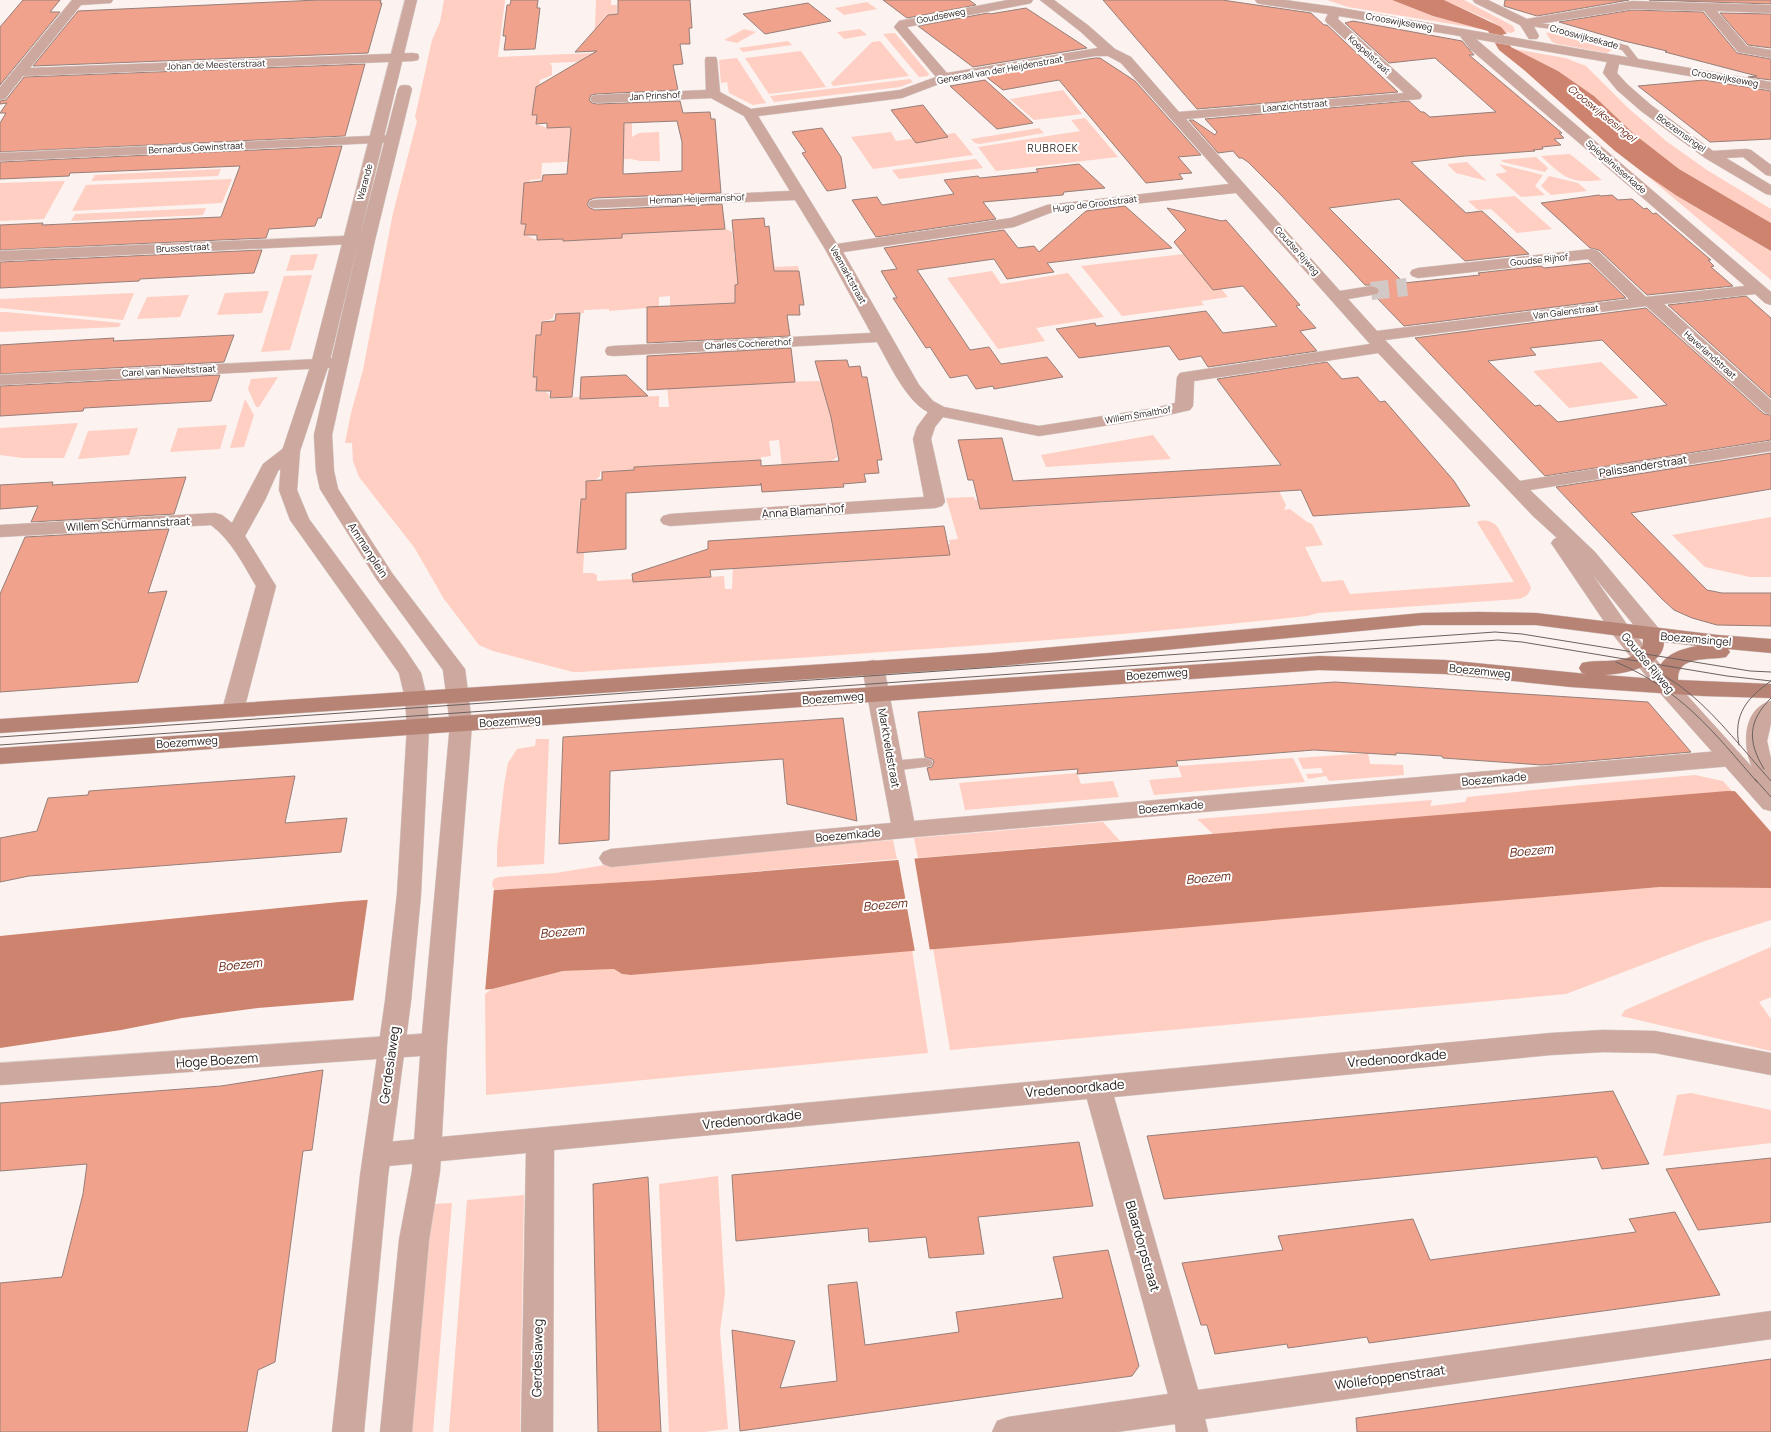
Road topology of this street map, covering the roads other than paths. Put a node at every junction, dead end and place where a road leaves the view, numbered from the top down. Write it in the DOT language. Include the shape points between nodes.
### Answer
graph roads {
  1 [pos="107,0"];
  2 [pos="411,0"];
  3 [pos="1027,0"];
  4 [pos="1046,0"];
  5 [pos="1261,0"];
  6 [pos="1479,0"];
  7 [pos="77,1"];
  8 [pos="1630,2"];
  9 [pos="1315,4"];
  10 [pos="1708,8"];
  11 [pos="1771,9"];
  12 [pos="1335,12"];
  13 [pos="1525,23"];
  14 [pos="1464,33"];
  15 [pos="1537,46"];
  16 [pos="414,50"];
  17 [pos="1110,52"];
  18 [pos="1771,54"];
  19 [pos="397,58"];
  20 [pos="1614,59"];
  21 [pos="711,60"];
  22 [pos="1637,63"];
  23 [pos="19,72"];
  24 [pos="944,78"];
  25 [pos="1771,86"];
  26 [pos="713,94"];
  27 [pos="0,96"];
  28 [pos="1415,96"];
  29 [pos="597,99"];
  30 [pos="749,113"];
  31 [pos="1176,116"];
  32 [pos="392,139"];
  33 [pos="376,140"];
  34 [pos="1710,155"];
  35 [pos="0,157"];
  36 [pos="1771,172"];
  37 [pos="1240,188"];
  38 [pos="1771,191"];
  39 [pos="799,195"];
  40 [pos="595,204"];
  41 [pos="350,240"];
  42 [pos="367,240"];
  43 [pos="834,249"];
  44 [pos="0,256"];
  45 [pos="1418,273"];
  46 [pos="1758,289"];
  47 [pos="1371,292"];
  48 [pos="1336,296"];
  49 [pos="1771,300"];
  50 [pos="1646,302"];
  51 [pos="882,337"];
  52 [pos="1378,342"];
  53 [pos="614,352"];
  54 [pos="339,363"];
  55 [pos="320,364"];
  56 [pos="0,380"];
  57 [pos="1771,409"];
  58 [pos="939,411"];
  59 [pos="1771,446"];
  60 [pos="290,451"];
  61 [pos="1516,486"];
  62 [pos="1540,512"];
  63 [pos="670,520"];
  64 [pos="0,531"];
  65 [pos="239,542"];
  66 [pos="1621,631"];
  67 [pos="1653,635"];
  68 [pos="1771,648"];
  69 [pos="1642,658"];
  70 [pos="873,667"];
  71 [pos="1445,667"];
  72 [pos="1667,687"];
  73 [pos="1771,691"];
  74 [pos="879,694"];
  75 [pos="458,696"];
  76 [pos="416,698"];
  77 [pos="1771,708"];
  78 [pos="233,710"];
  79 [pos="461,724"];
  80 [pos="0,726"];
  81 [pos="418,727"];
  82 [pos="0,756"];
  83 [pos="1730,758"];
  84 [pos="926,763"];
  85 [pos="892,766"];
  86 [pos="1767,790"];
  87 [pos="904,830"];
  88 [pos="611,858"];
  89 [pos="434,1044"];
  90 [pos="392,1048"];
  91 [pos="1771,1064"];
  92 [pos="0,1074"];
  93 [pos="1097,1086"];
  94 [pos="540,1140"];
  95 [pos="428,1150"];
  96 [pos="377,1155"];
  97 [pos="1771,1325"];
  98 [pos="1189,1419"];
  99 [pos="348,1432"];
  100 [pos="396,1432"];
  101 [pos="537,1432"];
  102 [pos="1008,1432"];
  1 -- 7 [label="street"];
  2 -- 19 [label="street, Warande"];
  3 -- 24 [label="street, Goudseweg" via="903,24 900,27"];
  4 -- 17 [label="street, Goudse Rijweg" via="1086,29"];
  5 -- 9 [label="street, Crooswijkseweg"];
  6 -- 13 [label="street"];
  7 -- 23 [label="street"];
  8 -- 10 [label="street"];
  8 -- 13 [label="street"];
  9 -- 12 [label="street, Crooswijkseweg"];
  10 -- 11 [label="street"];
  10 -- 18 [label="street" via="1743,49"];
  12 -- 14 [label="street, Crooswijkseweg"];
  12 -- 28 [label="street, Koepelstraat" via="1331,20"];
  13 -- 15 [label="street"];
  13 -- 22 [label="lane, Crooswijksekade" via="1625,48"];
  14 -- 15 [label="street, Crooswijkseweg"];
  14 -- 46 [label="street, Spiegelnisserkade" via="1475,46"];
  15 -- 20 [label="street, Crooswijkseweg"];
  16 -- 19 [label="street, Johan de Meesterstraat"];
  16 -- 32 [label="street, Warande"];
  17 -- 24 [label="street, Generaal van der Heijdenstraat" via="1095,52"];
  17 -- 31 [label="street, Goudse Rijweg" via="1126,60"];
  19 -- 23 [label="street, Johan de Meesterstraat"];
  19 -- 33 [label="street, Warande"];
  20 -- 22 [label="street, Crooswijkseweg"];
  20 -- 34 [label="street, Boezemsingel" via="1610,73 1622,87"];
  21 -- 26 [label="street"];
  22 -- 25 [label="street, Crooswijkseweg"];
  23 -- 27 [label="street"];
  24 -- 30 [label="street, Generaal van der Heijdenstraat" via="902,94"];
  26 -- 29 [label="street, Jan Prinshof"];
  26 -- 30 [label="street"];
  28 -- 31 [label="street, Laanzichtstraat"];
  30 -- 39 [label="street, Veemarktstraat"];
  31 -- 37 [label="street, Goudse Rijweg"];
  32 -- 33 [label="street, Bernardus Gewinstraat"];
  32 -- 42 [label="street, Warande"];
  33 -- 35 [label="street, Bernardus Gewinstraat"];
  33 -- 41 [label="street, Warande"];
  34 -- 36 [label="street" via="1746,153"];
  34 -- 38 [label="street, Boezemsingel"];
  37 -- 43 [label="street, Hugo de Grootstraat" via="1046,210 1014,222"];
  37 -- 48 [label="street, Goudse Rijweg"];
  39 -- 40 [label="street, Herman Heijermanshof"];
  39 -- 43 [label="street, Veemarktstraat"];
  41 -- 42 [label="street, Brussestraat"];
  41 -- 44 [label="street, Brussestraat"];
  41 -- 55 [label="street, Warande"];
  42 -- 54 [label="street, Warande"];
  43 -- 51 [label="street, Veemarktstraat"];
  45 -- 50 [label="street, Goudse Rijhof" via="1592,254"];
  46 -- 49 [label="street, Spiegelnisserkade"];
  46 -- 50 [label="street, Van Galenstraat"];
  47 -- 48 [label="street"];
  48 -- 52 [label="street, Goudse Rijweg"];
  50 -- 52 [label="street, Van Galenstraat"];
  50 -- 57 [label="street, Haverlandstraat"];
  51 -- 53 [label="street, Charles Cocherethof"];
  51 -- 58 [label="street, Veemarktstraat" via="919,397 930,408"];
  52 -- 58 [label="street, Willem Smalthof" via="1186,377 1184,406 1053,430 1033,430"];
  52 -- 61 [label="street, Goudse Rijweg"];
  54 -- 55 [label="street, Carel van Nieveltstraat"];
  54 -- 75 [label="street, Ammanplein" via="323,435 324,471 330,489 384,576 454,669"];
  55 -- 56 [label="street, Carel van Nieveltstraat"];
  55 -- 60 [label="street"];
  58 -- 63 [label="street, Anna Blamanhof" via="923,430 922,439 935,502"];
  59 -- 61 [label="street, Palissanderstraat"];
  60 -- 65 [label="street" via="270,468"];
  60 -- 76 [label="street" via="288,490 300,520 398,654 410,674"];
  61 -- 62 [label="street, Goudse Rijweg"];
  62 -- 66 [label="street, Goudse Rijweg"];
  62 -- 67 [label="street, Goudse Rijweg" via="1588,556"];
  64 -- 65 [label="street, Willem Schürmannstraat" via="215,519 228,527"];
  65 -- 78 [label="street" via="266,586"];
  66 -- 67 [label="main road, Boezemsingel"];
  66 -- 69 [label="street, Goudse Rijweg"];
  66 -- 70 [label="main road" via="1536,619 1416,620 1157,646"];
  67 -- 68 [label="main road, Boezemsingel"];
  67 -- 69 [label="main road" via="1653,646"];
  68 -- 72 [label="main road" via="1747,652 1705,651 1688,655 1669,666 1665,676"];
  69 -- 71 [label="main road" via="1628,665 1604,669 1537,664"];
  69 -- 72 [label="street, Goudse Rijweg"];
  70 -- 74 [label="street, Marktveldstraat"];
  70 -- 75 [label="main road"];
  71 -- 72 [label="main road, Boezemweg"];
  71 -- 74 [label="main road, Boezemweg" via="1319,663"];
  72 -- 73 [label="main road"];
  72 -- 83 [label="street, Goudse Rijweg"];
  74 -- 79 [label="main road, Boezemweg"];
  74 -- 85 [label="street, Marktveldstraat"];
  75 -- 76 [label="main road"];
  75 -- 79 [label="street, Ammanplein"];
  76 -- 78 [label="main road"];
  76 -- 81 [label="street, Gerdesiaweg"];
  77 -- 86 [label="street, Goudse Rijweg" via="1763,716 1755,742"];
  78 -- 80 [label="main road"];
  79 -- 81 [label="main road, Boezemweg"];
  79 -- 89 [label="street"];
  81 -- 82 [label="main road, Boezemweg"];
  81 -- 90 [label="street, Gerdesiaweg" via="409,894"];
  83 -- 86 [label="street, Goudse Rijweg"];
  83 -- 87 [label="street, Boezemkade"];
  84 -- 85 [label="lane"];
  85 -- 87 [label="street, Marktveldstraat"];
  87 -- 88 [label="street, Boezemkade"];
  89 -- 90 [label="street, Hoge Boezem"];
  89 -- 95 [label="street"];
  90 -- 92 [label="street, Hoge Boezem"];
  90 -- 96 [label="street, Gerdesiaweg"];
  91 -- 93 [label="street, Vredenoordkade" via="1655,1042 1603,1041"];
  93 -- 94 [label="street, Vredenoordkade"];
  93 -- 98 [label="street, Blaardorpstraat"];
  94 -- 95 [label="street, Vredenoordkade"];
  94 -- 101 [label="street, Gerdesiaweg"];
  95 -- 96 [label="street, Vredenoordkade"];
  95 -- 100 [label="street" via="414,1240"];
  96 -- 99 [label="street, Gerdesiaweg"];
  97 -- 98 [label="street, Wollefoppenstraat"];
  98 -- 102 [label="street, Wollefoppenstraat"];
}
